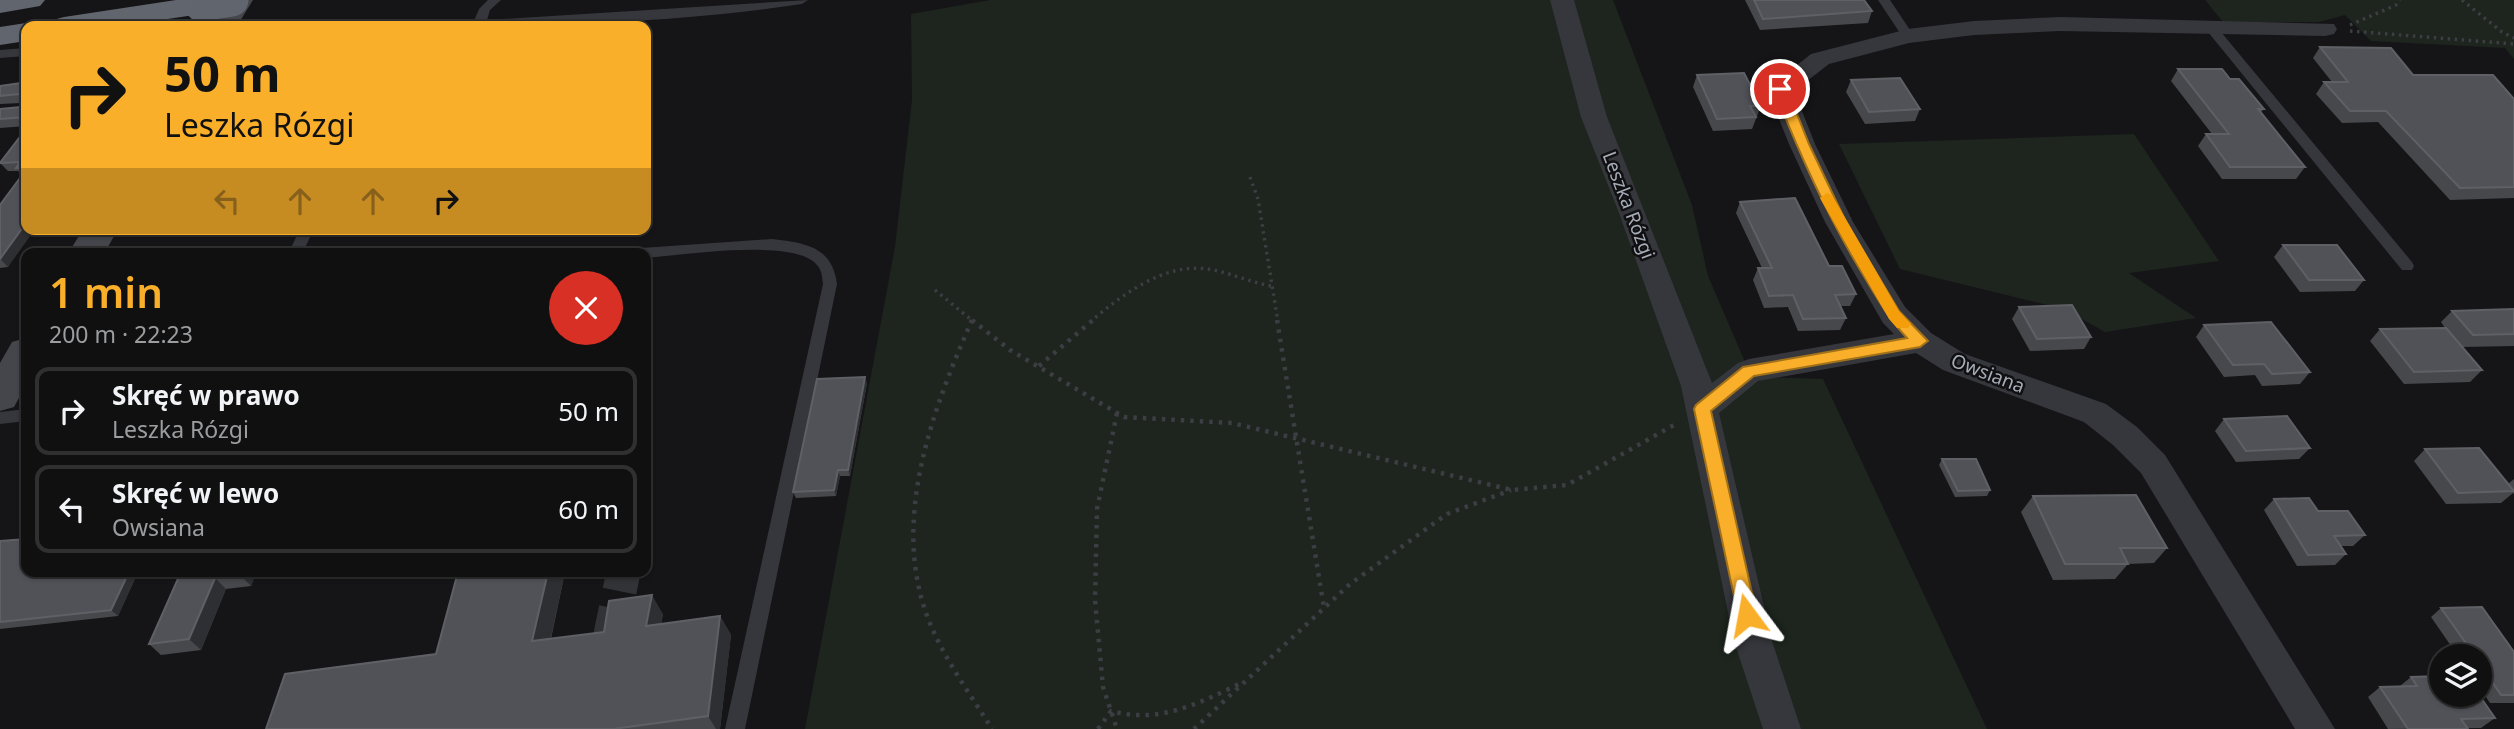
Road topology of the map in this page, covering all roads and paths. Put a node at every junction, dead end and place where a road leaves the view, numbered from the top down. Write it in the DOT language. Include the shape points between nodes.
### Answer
graph roads {
  1 [pos="30,0"];
  2 [pos="232,0"];
  3 [pos="238,0"];
  4 [pos="495,0"];
  5 [pos="802,0"];
  6 [pos="1562,0"];
  7 [pos="1884,0"];
  8 [pos="2400,0"];
  9 [pos="2462,0"];
  10 [pos="0,4"];
  11 [pos="97,21"];
  12 [pos="225,21"];
  13 [pos="481,21"];
  14 [pos="548,21"];
  15 [pos="2213,29"];
  16 [pos="2325,29"];
  17 [pos="21,33"];
  18 [pos="0,36"];
  19 [pos="1908,36"];
  20 [pos="2514,38"];
  21 [pos="2514,44"];
  22 [pos="21,52"];
  23 [pos="0,54"];
  24 [pos="1250,177"];
  25 [pos="651,252"];
  26 [pos="2407,266"];
  27 [pos="1271,286"];
  28 [pos="935,290"];
  29 [pos="972,320"];
  30 [pos="1920,341"];
  31 [pos="21,360"];
  32 [pos="1039,366"];
  33 [pos="0,396"];
  34 [pos="1702,409"];
  35 [pos="1117,413"];
  36 [pos="21,416"];
  37 [pos="0,418"];
  38 [pos="1298,438"];
  39 [pos="1512,490"];
  40 [pos="1324,608"];
  41 [pos="1244,681"];
  42 [pos="1111,711"];
  43 [pos="735,729"];
  44 [pos="992,729"];
  45 [pos="1098,729"];
  46 [pos="1117,729"];
  47 [pos="1194,729"];
  48 [pos="1782,729"];
  49 [pos="2316,729"];
  1 -- 10 [label="highway"];
  2 -- 11 [label="highway, bridge"];
  3 -- 12 [label="street"];
  4 -- 13 [label="lane"];
  5 -- 14 [label="lane" via="660,16"];
  6 -- 34 [label="street, Leszka Rózgi" via="1594,117"];
  7 -- 19 [label="lane"];
  8 -- 16 [label="path" via="2356,24"];
  9 -- 20 [label="path"];
  15 -- 16 [label="street, Owsiana"];
  15 -- 19 [label="street, Owsiana" via="2060,24"];
  15 -- 26 [label="lane"];
  16 -- 21 [label="path"];
  17 -- 18 [label="highway"];
  19 -- 30 [label="street, Owsiana" via="1820,59 1780,89 1839,222 1894,315"];
  22 -- 23 [label="lane"];
  24 -- 27 [label="path" via="1258,199"];
  25 -- 43 [label="lane" via="772,244 793,247 813,254 826,266 830,284"];
  27 -- 32 [label="path" via="1198,268 1170,274 1119,299"];
  27 -- 38 [label="path"];
  28 -- 29 [label="path"];
  29 -- 32 [label="path"];
  29 -- 44 [label="path" via="941,391 918,488 915,530 920,592 927,615"];
  30 -- 34 [label="street" via="1749,371"];
  30 -- 49 [label="street, Owsiana" via="1954,362 2095,414 2125,436 2153,464"];
  31 -- 33 [label="street"];
  32 -- 35 [label="path"];
  34 -- 39 [label="path" via="1567,485"];
  34 -- 48 [label="street, Leszka Rózgi" via="1753,640"];
  35 -- 38 [label="path" via="1232,423"];
  35 -- 42 [label="path" via="1097,509 1095,600 1103,687"];
  36 -- 37 [label="lane"];
  38 -- 39 [label="path"];
  38 -- 40 [label="path"];
  39 -- 40 [label="path" via="1447,514"];
  40 -- 41 [label="path"];
  41 -- 42 [label="path" via="1153,718 1130,718"];
  41 -- 47 [label="path"];
  42 -- 45 [label="path"];
  42 -- 46 [label="path"];
}
